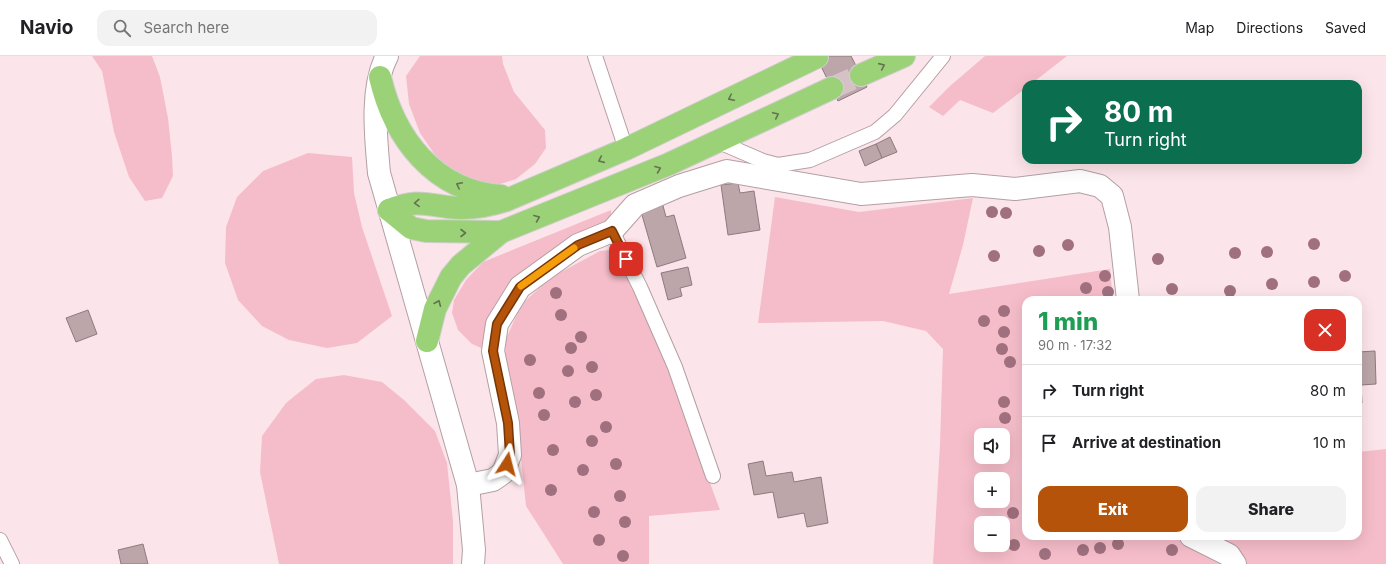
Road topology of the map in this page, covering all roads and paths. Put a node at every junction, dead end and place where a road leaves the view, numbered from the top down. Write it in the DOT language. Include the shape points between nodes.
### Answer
graph roads {
  1 [pos="387,56"];
  2 [pos="595,56"];
  3 [pos="904,56"];
  4 [pos="943,56"];
  5 [pos="817,57"];
  6 [pos="861,75"];
  7 [pos="380,77"];
  8 [pos="832,88"];
  9 [pos="719,142"];
  10 [pos="626,148"];
  11 [pos="524,194"];
  12 [pos="389,210"];
  13 [pos="612,231"];
  14 [pos="501,232"];
  15 [pos="1128,296"];
  16 [pos="427,341"];
  17 [pos="713,476"];
  18 [pos="468,485"];
  19 [pos="0,540"];
  20 [pos="1199,540"];
  21 [pos="12,564"];
  22 [pos="473,564"];
  23 [pos="1235,564"];
  1 -- 7 [label="street"];
  2 -- 10 [label="lane"];
  6 -- 3 [label="highway, one-way"];
  4 -- 9 [label="lane" via="895,115 874,132 810,160 778,165"];
  5 -- 10 [label="highway, one-way"];
  11 -- 7 [label="highway, one-way" via="501,196 472,192 436,171 421,158 398,128 385,101"];
  7 -- 12 [label="street" via="376,134 379,173"];
  9 -- 8 [label="highway, one-way"];
  14 -- 9 [label="highway, one-way"];
  10 -- 11 [label="highway, one-way"];
  11 -- 12 [label="highway, one-way" via="490,205 460,208 420,202"];
  12 -- 14 [label="highway, one-way" via="411,228 426,232"];
  12 -- 16 [label="street"];
  13 -- 15 [label="street" via="635,205 679,186 728,171 861,194 972,186 1015,189 1080,181 1100,186 1112,196 1120,227"];
  13 -- 17 [label="lane" via="640,287 675,368"];
  13 -- 18 [label="street" via="578,245 520,287 497,324 493,351 508,423 510,455 503,473 493,480"];
  16 -- 14 [label="highway, one-way" via="435,309 451,277 461,265"];
  16 -- 18 [label="street"];
  18 -- 22 [label="street"];
  19 -- 21 [label="lane"];
  20 -- 23 [label="street" via="1229,555"];
}
